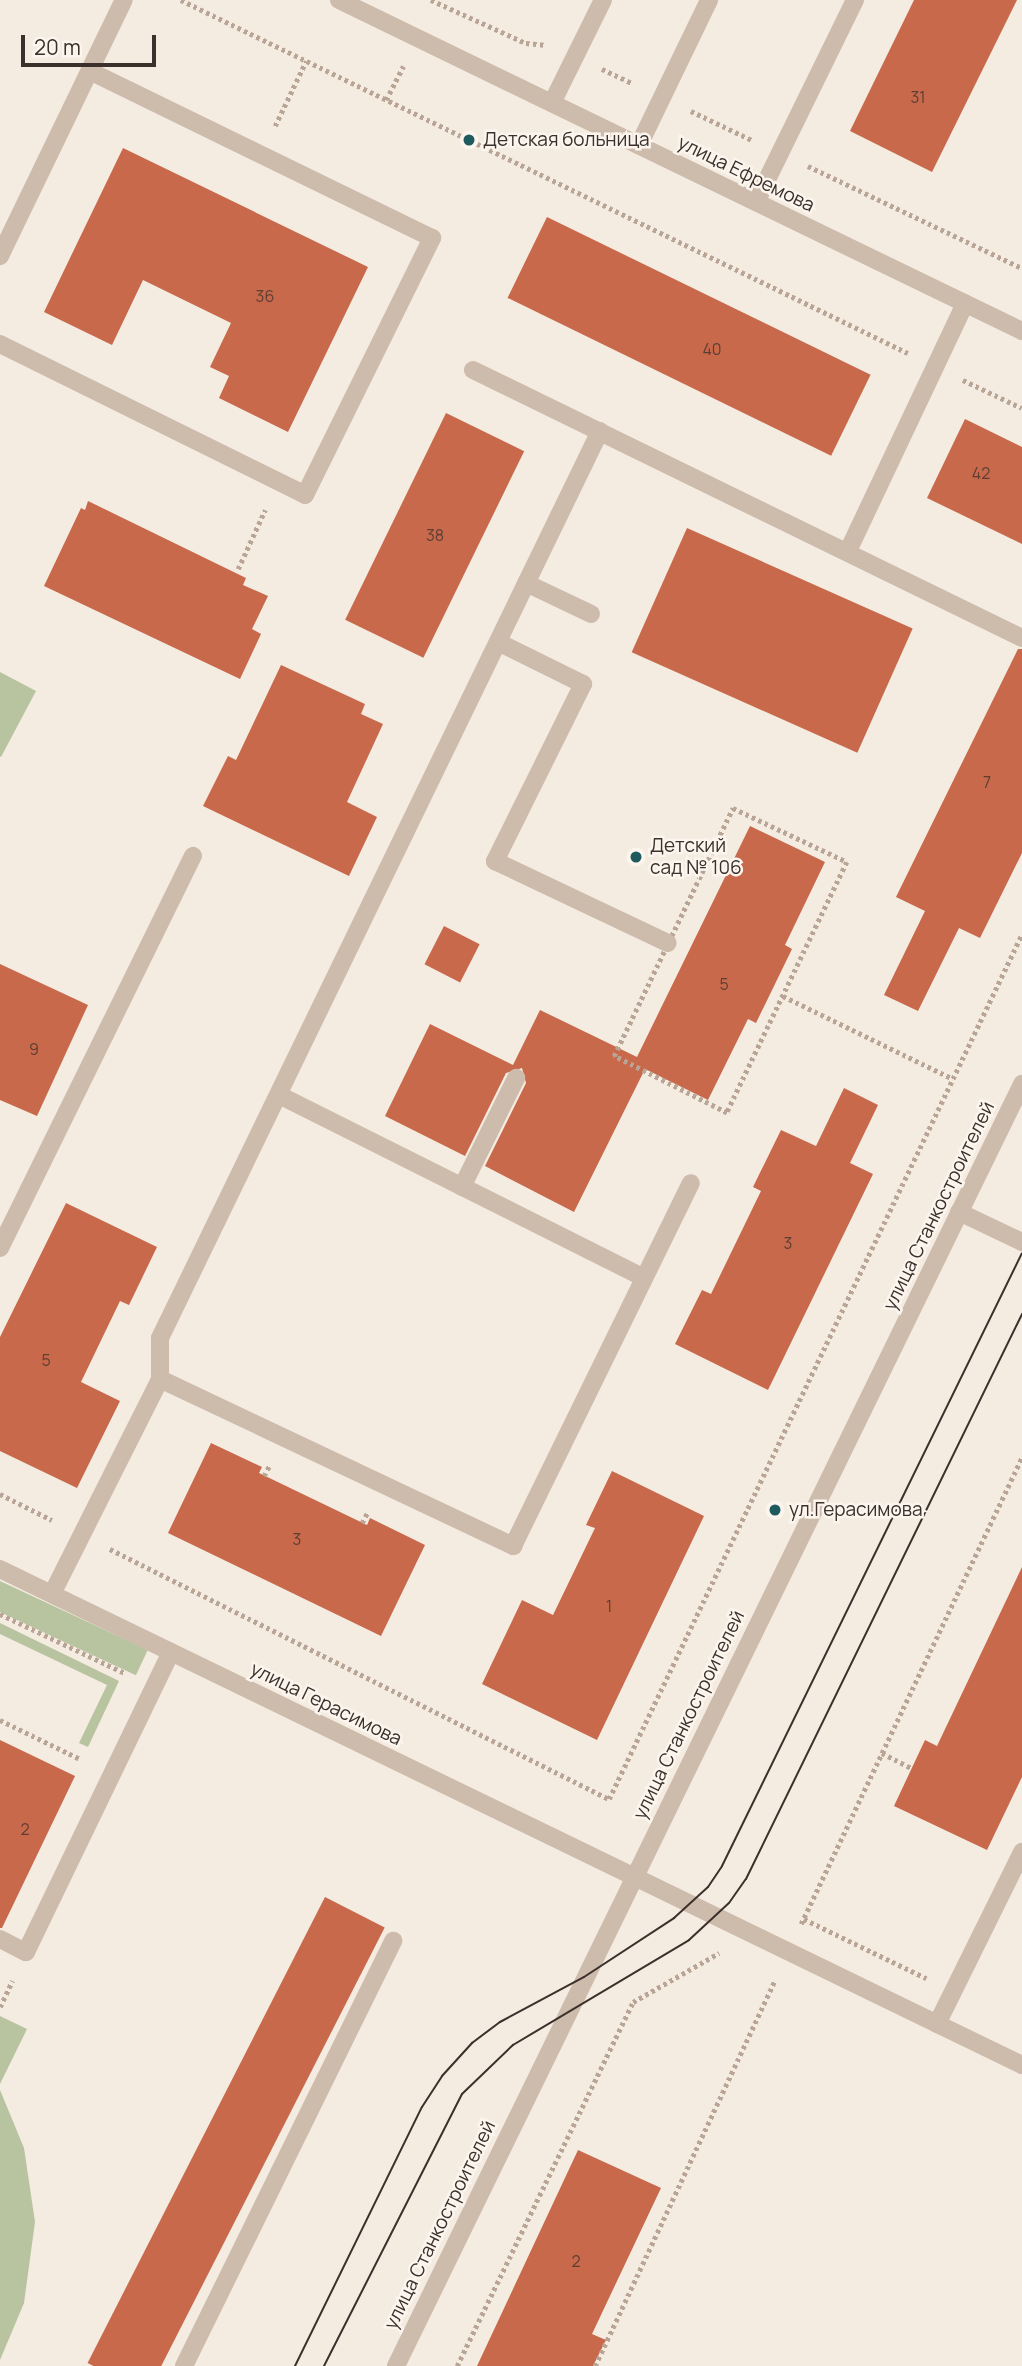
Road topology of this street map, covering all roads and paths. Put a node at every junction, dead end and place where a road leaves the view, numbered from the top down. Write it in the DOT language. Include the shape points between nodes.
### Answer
graph roads {
  1 [pos="124,0"];
  2 [pos="181,0"];
  3 [pos="339,0"];
  4 [pos="430,0"];
  5 [pos="603,0"];
  6 [pos="709,0"];
  7 [pos="855,0"];
  8 [pos="575,56"];
  9 [pos="306,61"];
  10 [pos="90,71"];
  11 [pos="662,97"];
  12 [pos="552,103"];
  13 [pos="639,145"];
  14 [pos="779,153"];
  15 [pos="261,154"];
  16 [pos="755,202"];
  17 [pos="0,256"];
  18 [pos="1022,268"];
  19 [pos="965,303"];
  20 [pos="1022,331"];
  21 [pos="0,344"];
  22 [pos="935,366"];
  23 [pos="473,370"];
  24 [pos="1022,408"];
  25 [pos="600,431"];
  26 [pos="278,482"];
  27 [pos="848,551"];
  28 [pos="238,569"];
  29 [pos="526,583"];
  30 [pos="591,614"];
  31 [pos="1022,638"];
  32 [pos="498,642"];
  33 [pos="193,856"];
  34 [pos="1022,934"];
  35 [pos="668,943"];
  36 [pos="783,996"];
  37 [pos="516,1078"];
  38 [pos="953,1079"];
  39 [pos="1022,1084"];
  40 [pos="279,1096"];
  41 [pos="691,1183"];
  42 [pos="463,1187"];
  43 [pos="959,1212"];
  44 [pos="1022,1242"];
  45 [pos="0,1248"];
  46 [pos="644,1278"];
  47 [pos="160,1379"];
  48 [pos="1022,1457"];
  49 [pos="0,1494"];
  50 [pos="82,1535"];
  51 [pos="0,1569"];
  52 [pos="52,1594"];
  53 [pos="0,1614"];
  54 [pos="171,1652"];
  55 [pos="155,1687"];
  56 [pos="0,1720"];
  57 [pos="882,1753"];
  58 [pos="912,1768"];
  59 [pos="111,1774"];
  60 [pos="1022,1852"];
  61 [pos="633,1876"];
  62 [pos="804,1919"];
  63 [pos="752,1935"];
  64 [pos="0,1939"];
  65 [pos="393,1941"];
  66 [pos="788,1952"];
  67 [pos="953,1991"];
  68 [pos="937,2024"];
  69 [pos="1022,2065"];
  70 [pos="184,2366"];
  71 [pos="396,2366"];
  72 [pos="457,2366"];
  73 [pos="595,2366"];
  1 -- 10 [label="street"];
  2 -- 9 [label="path"];
  3 -- 12 [label="street, улица Ефремова"];
  4 -- 8 [label="path" via="526,43 556,46"];
  5 -- 8 [label="street"];
  6 -- 11 [label="street"];
  7 -- 14 [label="street"];
  8 -- 11 [label="path"];
  8 -- 12 [label="street"];
  9 -- 15 [label="path"];
  9 -- 22 [label="path"];
  10 -- 15 [label="street"];
  10 -- 17 [label="street"];
  11 -- 13 [label="street"];
  11 -- 14 [label="path"];
  12 -- 13 [label="street, улица Ефремова"];
  13 -- 16 [label="street, улица Ефремова"];
  14 -- 16 [label="street"];
  14 -- 18 [label="path"];
  15 -- 26 [label="street" via="432,238 305,495"];
  16 -- 19 [label="street, улица Ефремова"];
  19 -- 20 [label="street, улица Ефремова"];
  19 -- 22 [label="street"];
  21 -- 26 [label="street"];
  22 -- 24 [label="path"];
  22 -- 27 [label="street"];
  23 -- 25 [label="street"];
  25 -- 27 [label="street"];
  25 -- 29 [label="street"];
  26 -- 28 [label="path"];
  27 -- 31 [label="street"];
  29 -- 30 [label="street"];
  29 -- 32 [label="street"];
  32 -- 35 [label="street" via="583,684 495,861"];
  32 -- 40 [label="street"];
  33 -- 45 [label="street"];
  34 -- 38 [label="path"];
  35 -- 36 [label="path" via="614,1056 727,1113"];
  35 -- 36 [label="path" via="733,808 847,862"];
  36 -- 38 [label="path"];
  37 -- 42 [label="street"];
  38 -- 50 [label="path" via="609,1799"];
  39 -- 43 [label="street, улица Станкостроителей"];
  40 -- 42 [label="street"];
  40 -- 47 [label="street" via="160,1338"];
  41 -- 46 [label="street"];
  42 -- 46 [label="street"];
  43 -- 44 [label="street"];
  43 -- 61 [label="street, улица Станкостроителей"];
  46 -- 47 [label="street" via="513,1546"];
  47 -- 50 [label="street"];
  48 -- 57 [label="path"];
  49 -- 50 [label="path"];
  50 -- 52 [label="street"];
  51 -- 52 [label="street, улица Герасимова"];
  52 -- 54 [label="street, улица Герасимова"];
  53 -- 55 [label="path"];
  54 -- 55 [label="street"];
  54 -- 61 [label="street, улица Герасимова"];
  55 -- 59 [label="street"];
  56 -- 59 [label="path"];
  57 -- 58 [label="path"];
  57 -- 62 [label="path"];
  59 -- 64 [label="street" via="26,1952"];
  60 -- 67 [label="street"];
  61 -- 63 [label="street, улица Герасимова"];
  61 -- 71 [label="street, улица Станкостроителей"];
  62 -- 66 [label="path"];
  62 -- 67 [label="path"];
  63 -- 66 [label="street, улица Герасимова"];
  63 -- 72 [label="path" via="633,2002"];
  65 -- 70 [label="street"];
  66 -- 68 [label="street, улица Герасимова"];
  66 -- 73 [label="path"];
  67 -- 68 [label="street"];
  68 -- 69 [label="street, улица Герасимова"];
}
